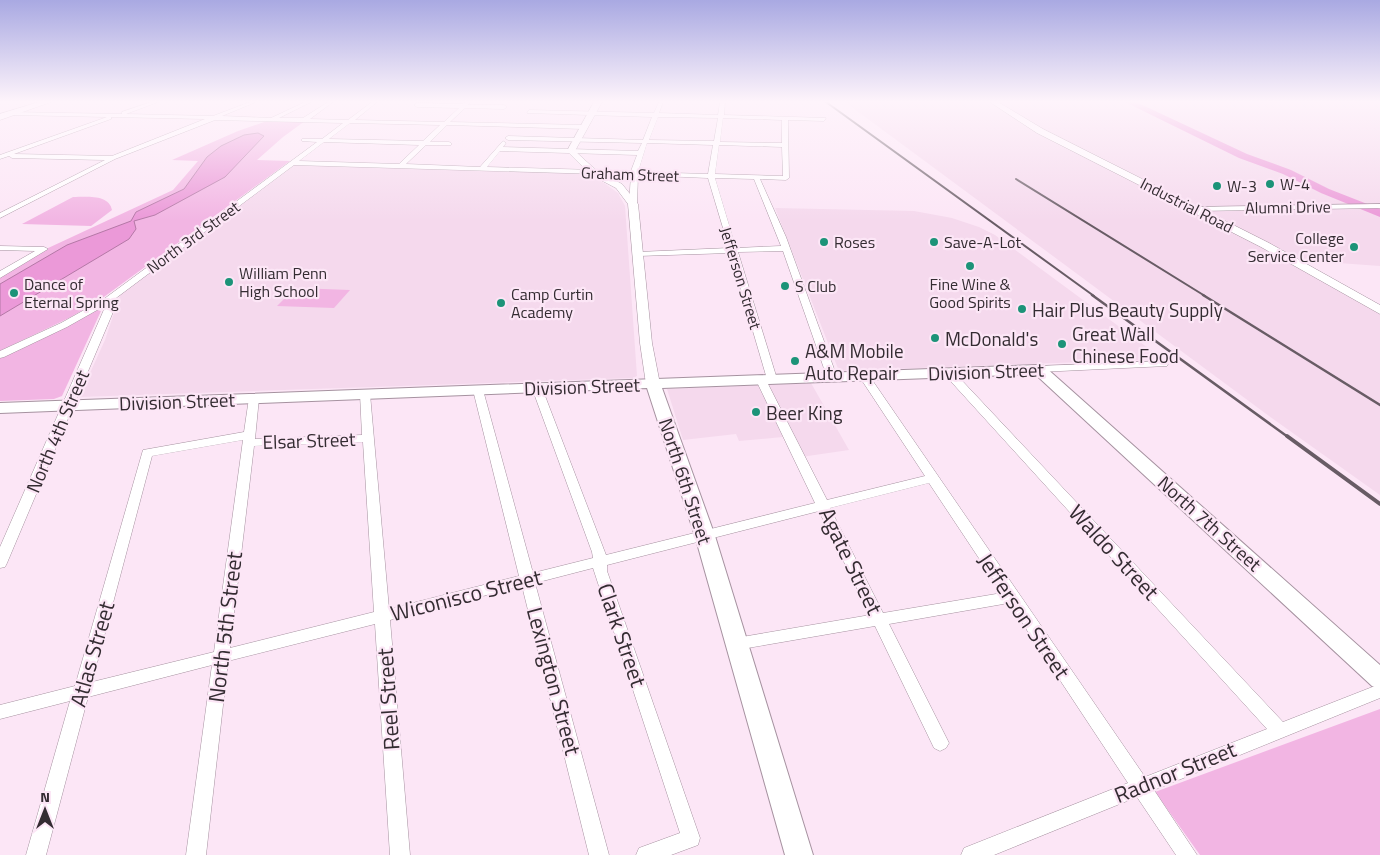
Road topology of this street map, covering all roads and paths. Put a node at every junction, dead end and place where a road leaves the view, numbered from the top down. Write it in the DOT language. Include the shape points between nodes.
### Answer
graph roads {
  1 [pos="42,142"];
  2 [pos="154,142"];
  3 [pos="322,142"];
  4 [pos="368,142"];
  5 [pos="504,142"];
  6 [pos="576,142"];
  7 [pos="642,142"];
  8 [pos="645,142"];
  9 [pos="786,142"];
  10 [pos="1062,142"];
  11 [pos="424,143"];
  12 [pos="450,144"];
  13 [pos="716,144"];
  14 [pos="786,145"];
  15 [pos="498,149"];
  16 [pos="534,150"];
  17 [pos="571,151"];
  18 [pos="641,153"];
  19 [pos="1,156"];
  20 [pos="529,157"];
  21 [pos="113,158"];
  22 [pos="562,158"];
  23 [pos="294,163"];
  24 [pos="524,164"];
  25 [pos="558,165"];
  26 [pos="401,166"];
  27 [pos="482,169"];
  28 [pos="520,170"];
  29 [pos="555,171"];
  30 [pos="594,173"];
  31 [pos="634,174"];
  32 [pos="711,176"];
  33 [pos="756,177"];
  34 [pos="633,204"];
  35 [pos="1377,206"];
  36 [pos="1196,209"];
  37 [pos="0,216"];
  38 [pos="0,248"];
  39 [pos="786,248"];
  40 [pos="733,250"];
  41 [pos="638,254"];
  42 [pos="0,275"];
  43 [pos="106,300"];
  44 [pos="1380,310"];
  45 [pos="0,355"];
  46 [pos="1163,364"];
  47 [pos="1039,369"];
  48 [pos="949,373"];
  49 [pos="864,376"];
  50 [pos="832,377"];
  51 [pos="766,380"];
  52 [pos="653,384"];
  53 [pos="537,388"];
  54 [pos="478,390"];
  55 [pos="365,394"];
  56 [pos="254,398"];
  57 [pos="68,405"];
  58 [pos="0,408"];
  59 [pos="369,438"];
  60 [pos="249,439"];
  61 [pos="148,454"];
  62 [pos="932,478"];
  63 [pos="823,505"];
  64 [pos="704,536"];
  65 [pos="600,562"];
  66 [pos="0,563"];
  67 [pos="527,580"];
  68 [pos="1011,597"];
  69 [pos="382,616"];
  70 [pos="880,620"];
  71 [pos="736,644"];
  72 [pos="221,656"];
  73 [pos="1380,679"];
  74 [pos="82,691"];
  75 [pos="1380,691"];
  76 [pos="0,712"];
  77 [pos="1280,731"];
  78 [pos="940,743"];
  79 [pos="1140,786"];
  80 [pos="36,855"];
  81 [pos="196,855"];
  82 [pos="400,855"];
  83 [pos="599,855"];
  84 [pos="646,855"];
  85 [pos="799,855"];
  86 [pos="971,855"];
  87 [pos="1187,855"];
  1 -- 19 [label="street"];
  2 -- 21 [label="street"];
  3 -- 23 [label="street, North 3rd Street"];
  4 -- 11 [label="street"];
  5 -- 15 [label="street"];
  6 -- 17 [label="street"];
  7 -- 8 [label="street"];
  8 -- 13 [label="street"];
  8 -- 18 [label="street, North 6th Street"];
  9 -- 14 [label="street"];
  10 -- 36 [label="street, Industrial Road"];
  11 -- 12 [label="street"];
  11 -- 26 [label="street"];
  13 -- 14 [label="street"];
  13 -- 32 [label="street"];
  14 -- 33 [label="street, Graham Street" via="786,178"];
  15 -- 16 [label="street"];
  15 -- 27 [label="street"];
  16 -- 17 [label="street"];
  16 -- 20 [label="street"];
  17 -- 18 [label="street"];
  17 -- 22 [label="street"];
  17 -- 30 [label="street"];
  18 -- 31 [label="street, North 6th Street"];
  19 -- 21 [label="street"];
  21 -- 37 [label="street"];
  23 -- 26 [label="street, Graham Street"];
  23 -- 43 [label="street, North 3rd Street"];
  24 -- 28 [label="street"];
  25 -- 29 [label="street"];
  26 -- 27 [label="street, Graham Street"];
  27 -- 28 [label="street, Graham Street"];
  28 -- 29 [label="street, Graham Street"];
  29 -- 30 [label="street, Graham Street"];
  30 -- 31 [label="street, Graham Street"];
  30 -- 34 [label="street" via="619,186"];
  31 -- 32 [label="street, Graham Street"];
  31 -- 34 [label="street, North 6th Street"];
  32 -- 33 [label="street, Graham Street"];
  32 -- 40 [label="street, Jefferson Street"];
  33 -- 39 [label="street"];
  34 -- 41 [label="street, North 6th Street"];
  35 -- 36 [label="street, Alumni Drive"];
  36 -- 44 [label="street, Industrial Road"];
  38 -- 42 [label="street" via="44,249"];
  39 -- 40 [label="street"];
  39 -- 50 [label="street"];
  40 -- 41 [label="street"];
  40 -- 51 [label="street, Jefferson Street"];
  41 -- 52 [label="street, North 6th Street"];
  43 -- 45 [label="street, North 3rd Street" via="64,325"];
  43 -- 57 [label="street, North 4th Street" via="111,305"];
  46 -- 47 [label="street, Division Street"];
  47 -- 48 [label="main road, Division Street"];
  47 -- 73 [label="main road, North 7th Street"];
  48 -- 49 [label="main road, Division Street"];
  48 -- 77 [label="street, Waldo Street"];
  49 -- 50 [label="main road, Division Street"];
  49 -- 62 [label="street, Jefferson Street"];
  50 -- 51 [label="main road, Division Street"];
  51 -- 52 [label="main road, Division Street"];
  51 -- 63 [label="street, Agate Street"];
  52 -- 53 [label="main road, Division Street"];
  52 -- 64 [label="main road, North 6th Street"];
  53 -- 54 [label="main road, Division Street"];
  53 -- 65 [label="street, Clark Street" via="584,509"];
  54 -- 55 [label="main road, Division Street"];
  54 -- 67 [label="street, Lexington Street"];
  55 -- 56 [label="main road, Division Street"];
  55 -- 59 [label="street, Reel Street"];
  56 -- 57 [label="main road, Division Street"];
  56 -- 60 [label="street, North 5th Street"];
  57 -- 58 [label="main road, Division Street"];
  57 -- 66 [label="street, North 4th Street"];
  59 -- 60 [label="street, Elsar Street"];
  59 -- 69 [label="street, Reel Street"];
  60 -- 61 [label="street, Elsar Street"];
  60 -- 72 [label="street, North 5th Street"];
  61 -- 74 [label="street, Atlas Street"];
  62 -- 63 [label="street, Wiconisco Street"];
  62 -- 68 [label="street, Jefferson Street"];
  63 -- 64 [label="street, Wiconisco Street"];
  63 -- 70 [label="street, Agate Street"];
  64 -- 65 [label="street, Wiconisco Street"];
  64 -- 71 [label="main road, North 6th Street"];
  65 -- 67 [label="street, Wiconisco Street"];
  65 -- 84 [label="street, Clark Street" via="600,572 691,838"];
  67 -- 69 [label="street, Wiconisco Street"];
  67 -- 83 [label="street, Lexington Street"];
  68 -- 70 [label="street"];
  68 -- 79 [label="street, Jefferson Street"];
  69 -- 72 [label="street, Wiconisco Street"];
  69 -- 82 [label="street, Reel Street"];
  70 -- 71 [label="street"];
  70 -- 78 [label="street, Agate Street"];
  71 -- 85 [label="main road, North 6th Street"];
  72 -- 74 [label="street, Wiconisco Street"];
  72 -- 81 [label="street, North 5th Street"];
  74 -- 76 [label="street, Wiconisco Street"];
  74 -- 80 [label="street, Atlas Street"];
  75 -- 77 [label="street, Radnor Street"];
  77 -- 79 [label="street, Radnor Street"];
  79 -- 86 [label="street, Radnor Street"];
  79 -- 87 [label="street, Jefferson Street"];
}
